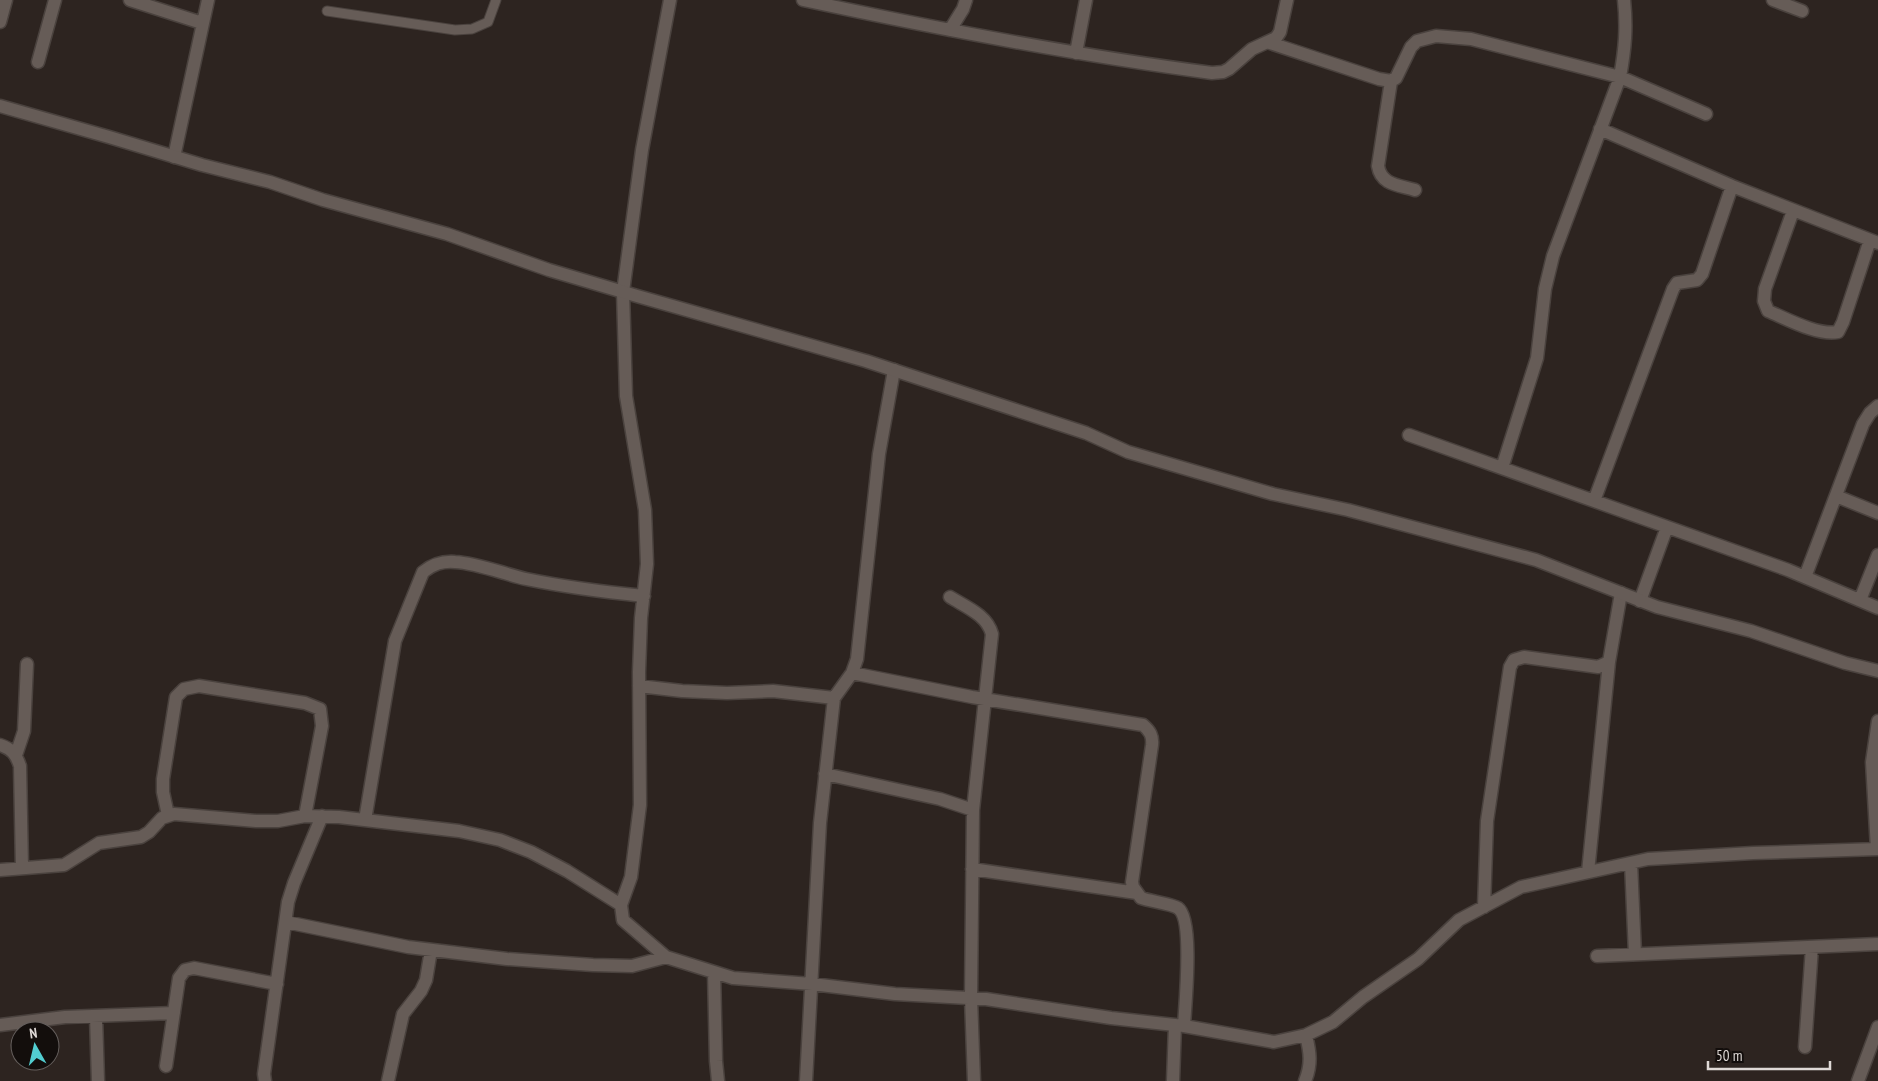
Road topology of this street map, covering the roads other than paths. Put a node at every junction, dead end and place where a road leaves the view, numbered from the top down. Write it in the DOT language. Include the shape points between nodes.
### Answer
graph roads {
  1 [pos="6,0"];
  2 [pos="55,0"];
  3 [pos="130,0"];
  4 [pos="208,0"];
  5 [pos="496,0"];
  6 [pos="670,0"];
  7 [pos="803,0"];
  8 [pos="966,0"];
  9 [pos="1086,0"];
  10 [pos="1286,0"];
  11 [pos="1624,0"];
  12 [pos="1772,0"];
  13 [pos="328,11"];
  14 [pos="1802,11"];
  15 [pos="0,22"];
  16 [pos="202,24"];
  17 [pos="950,30"];
  18 [pos="1270,43"];
  19 [pos="1076,52"];
  20 [pos="38,62"];
  21 [pos="1620,77"];
  22 [pos="1391,80"];
  23 [pos="0,106"];
  24 [pos="1706,114"];
  25 [pos="1600,129"];
  26 [pos="174,157"];
  27 [pos="1732,186"];
  28 [pos="1415,190"];
  29 [pos="1793,211"];
  30 [pos="1874,242"];
  31 [pos="623,292"];
  32 [pos="894,370"];
  33 [pos="1878,406"];
  34 [pos="1409,435"];
  35 [pos="1502,468"];
  36 [pos="1836,496"];
  37 [pos="1594,501"];
  38 [pos="1878,513"];
  39 [pos="1667,527"];
  40 [pos="1878,555"];
  41 [pos="1805,577"];
  42 [pos="1621,593"];
  43 [pos="644,596"];
  44 [pos="950,597"];
  45 [pos="1640,600"];
  46 [pos="1860,600"];
  47 [pos="1878,608"];
  48 [pos="1609,662"];
  49 [pos="27,664"];
  50 [pos="1878,671"];
  51 [pos="852,673"];
  52 [pos="639,686"];
  53 [pos="834,698"];
  54 [pos="984,699"];
  55 [pos="1878,721"];
  56 [pos="0,745"];
  57 [pos="16,755"];
  58 [pos="825,774"];
  59 [pos="972,810"];
  60 [pos="168,815"];
  61 [pos="305,816"];
  62 [pos="322,816"];
  63 [pos="365,820"];
  64 [pos="1878,849"];
  65 [pos="1631,863"];
  66 [pos="22,868"];
  67 [pos="972,869"];
  68 [pos="0,870"];
  69 [pos="1588,872"];
  70 [pos="1137,893"];
  71 [pos="620,905"];
  72 [pos="1484,906"];
  73 [pos="286,922"];
  74 [pos="1878,944"];
  75 [pos="1812,947"];
  76 [pos="431,950"];
  77 [pos="1635,954"];
  78 [pos="1597,956"];
  79 [pos="666,957"];
  80 [pos="714,972"];
  81 [pos="277,984"];
  82 [pos="812,984"];
  83 [pos="971,998"];
  84 [pos="174,1013"];
  85 [pos="96,1016"];
  86 [pos="0,1025"];
  87 [pos="1180,1025"];
  88 [pos="1878,1027"];
  89 [pos="1306,1035"];
  90 [pos="1805,1047"];
  91 [pos="1874,1049"];
  92 [pos="166,1066"];
  93 [pos="98,1081"];
  94 [pos="265,1081"];
  95 [pos="388,1081"];
  96 [pos="718,1081"];
  97 [pos="806,1081"];
  98 [pos="974,1081"];
  99 [pos="1173,1081"];
  100 [pos="1305,1081"];
  101 [pos="1858,1081"];
  1 -- 15 [label="street"];
  2 -- 20 [label="street"];
  3 -- 16 [label="street"];
  4 -- 16 [label="street"];
  5 -- 13 [label="lane" via="488,22 472,29 455,30"];
  6 -- 31 [label="street" via="642,150"];
  7 -- 17 [label="street"];
  8 -- 17 [label="street"];
  9 -- 19 [label="street"];
  10 -- 18 [label="street" via="1280,32"];
  11 -- 21 [label="street" via="1625,46"];
  12 -- 14 [label="street"];
  16 -- 26 [label="street"];
  17 -- 19 [label="street"];
  18 -- 19 [label="street" via="1252,49 1229,69 1212,72"];
  18 -- 22 [label="street" via="1379,79"];
  21 -- 22 [label="street" via="1471,39 1436,36 1417,41 1396,78"];
  21 -- 24 [label="street"];
  21 -- 25 [label="street"];
  22 -- 28 [label="street" via="1378,166 1385,181"];
  23 -- 26 [label="street"];
  25 -- 27 [label="street"];
  25 -- 35 [label="street" via="1553,256 1545,289 1537,358"];
  26 -- 31 [label="street" via="447,234 548,270"];
  27 -- 29 [label="street"];
  27 -- 37 [label="street" via="1702,274 1696,280 1677,283 1673,289"];
  29 -- 30 [label="street"];
  29 -- 30 [label="street" via="1765,289 1764,301 1768,311 1798,323 1828,334 1838,332"];
  31 -- 32 [label="street"];
  31 -- 43 [label="street" via="626,396 645,510 647,564"];
  32 -- 42 [label="street" via="1086,433 1128,452 1273,494 1348,510 1536,560"];
  32 -- 51 [label="street" via="879,454 857,659"];
  33 -- 36 [label="street" via="1863,424"];
  34 -- 35 [label="street"];
  35 -- 37 [label="street"];
  36 -- 38 [label="street"];
  36 -- 41 [label="street"];
  37 -- 39 [label="street"];
  39 -- 41 [label="street"];
  39 -- 45 [label="street"];
  40 -- 46 [label="street"];
  41 -- 46 [label="street"];
  42 -- 45 [label="street"];
  42 -- 48 [label="street"];
  43 -- 52 [label="street"];
  43 -- 63 [label="street" via="526,579 456,562 431,565 423,572 395,642"];
  44 -- 54 [label="street" via="989,624 992,634"];
  45 -- 50 [label="street" via="1656,607 1751,630 1844,663"];
  46 -- 47 [label="street"];
  48 -- 69 [label="street"];
  48 -- 72 [label="street" via="1598,667 1524,657 1514,660 1510,667 1487,821"];
  49 -- 57 [label="street" via="24,731"];
  51 -- 53 [label="street"];
  51 -- 54 [label="street"];
  52 -- 53 [label="street" via="727,693 773,691"];
  52 -- 71 [label="street" via="640,805 631,877"];
  53 -- 58 [label="street"];
  54 -- 59 [label="street"];
  54 -- 70 [label="street" via="1143,725 1149,730 1153,738 1132,882"];
  55 -- 64 [label="street" via="1872,762"];
  56 -- 57 [label="street" via="10,748"];
  57 -- 66 [label="street" via="20,766"];
  58 -- 59 [label="street"];
  58 -- 82 [label="street"];
  59 -- 67 [label="street"];
  60 -- 61 [label="street" via="256,821"];
  60 -- 61 [label="street" via="163,779 176,697 184,689 200,686 305,703 320,709 322,726"];
  60 -- 66 [label="street" via="141,837 99,843 64,866"];
  61 -- 62 [label="street"];
  62 -- 63 [label="street"];
  62 -- 73 [label="street" via="294,883"];
  63 -- 71 [label="street" via="459,831 500,840 532,852"];
  64 -- 65 [label="street" via="1753,853 1648,859"];
  65 -- 69 [label="street"];
  65 -- 77 [label="street"];
  66 -- 68 [label="street"];
  67 -- 70 [label="street"];
  67 -- 83 [label="street"];
  69 -- 72 [label="street" via="1520,887"];
  70 -- 87 [label="street" via="1141,898 1178,908 1182,913 1188,936"];
  71 -- 79 [label="street" via="623,920"];
  72 -- 89 [label="street" via="1459,920 1418,959 1333,1022"];
  73 -- 76 [label="street"];
  73 -- 81 [label="street"];
  74 -- 75 [label="street"];
  75 -- 77 [label="street"];
  75 -- 90 [label="street"];
  76 -- 79 [label="street" via="593,966 632,966"];
  76 -- 95 [label="street" via="426,980 403,1014"];
  77 -- 78 [label="street"];
  79 -- 80 [label="street"];
  80 -- 82 [label="street" via="733,978"];
  80 -- 96 [label="street"];
  81 -- 84 [label="street" via="194,968 185,970 179,978"];
  81 -- 94 [label="street"];
  82 -- 83 [label="street" via="895,994"];
  82 -- 97 [label="street"];
  83 -- 87 [label="street"];
  83 -- 98 [label="street"];
  84 -- 85 [label="street"];
  84 -- 92 [label="street"];
  85 -- 86 [label="street"];
  85 -- 93 [label="street"];
  87 -- 89 [label="street" via="1274,1042"];
  87 -- 99 [label="street"];
  88 -- 91 [label="street"];
  89 -- 100 [label="street" via="1311,1065"];
  91 -- 101 [label="street"];
}
